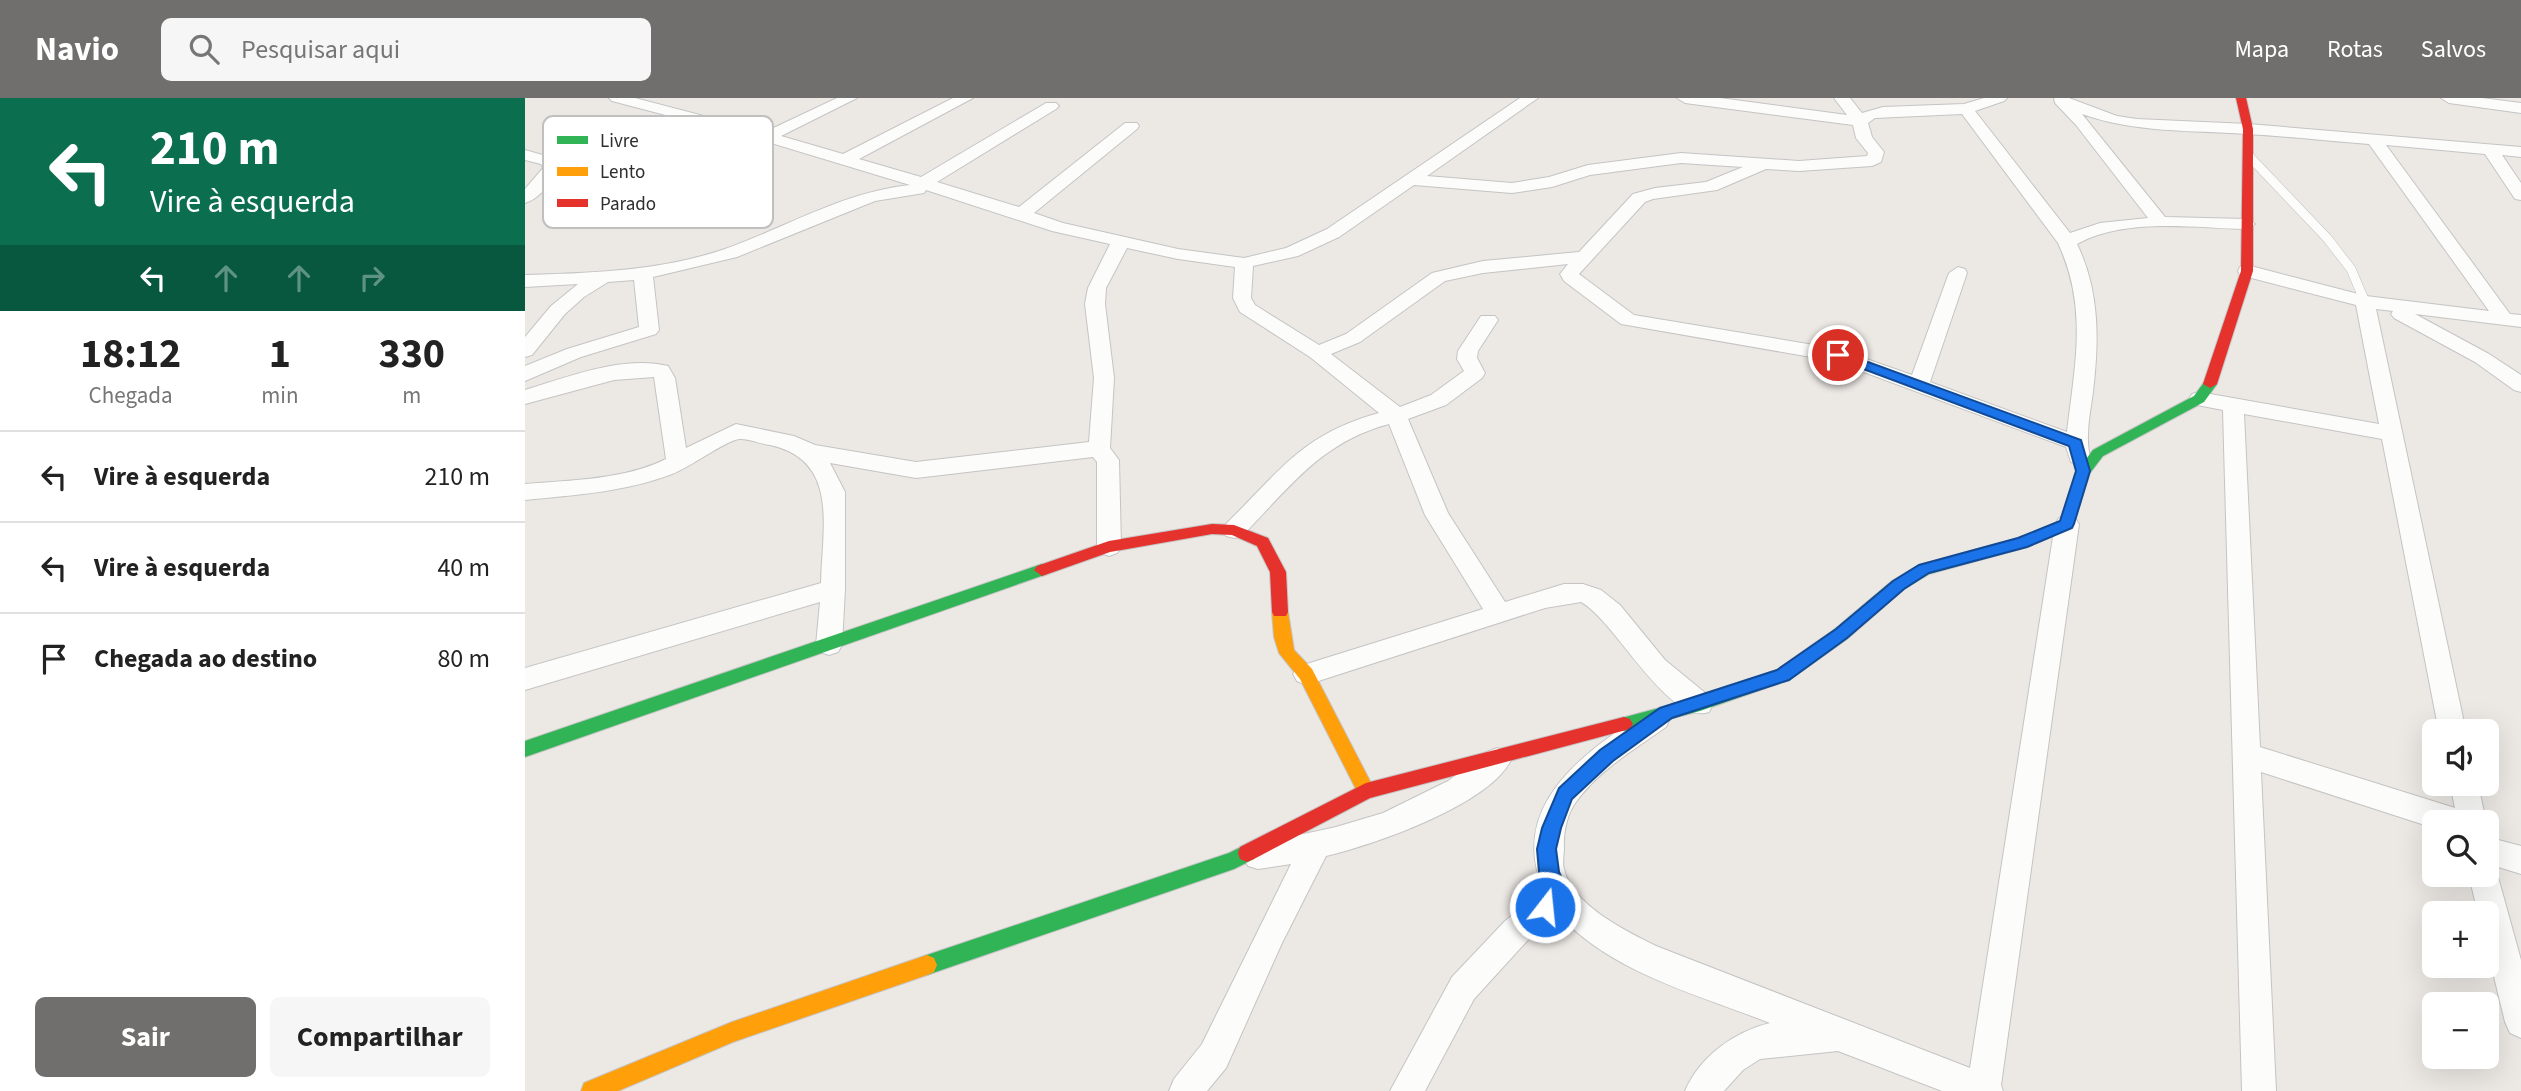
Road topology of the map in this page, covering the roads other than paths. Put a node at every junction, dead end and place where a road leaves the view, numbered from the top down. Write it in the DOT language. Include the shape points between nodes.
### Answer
graph roads {
  1 [pos="617,98"];
  2 [pos="849,98"];
  3 [pos="965,98"];
  4 [pos="1530,98"];
  5 [pos="1685,98"];
  6 [pos="1842,98"];
  7 [pos="2000,98"];
  8 [pos="2241,98"];
  9 [pos="2449,98"];
  10 [pos="2059,99"];
  11 [pos="1051,106"];
  12 [pos="2521,108"];
  13 [pos="1966,109"];
  14 [pos="686,116"];
  15 [pos="1860,121"];
  16 [pos="1131,127"];
  17 [pos="2248,130"];
  18 [pos="773,134"];
  19 [pos="773,139"];
  20 [pos="2375,141"];
  21 [pos="2490,149"];
  22 [pos="2521,152"];
  23 [pos="525,155"];
  24 [pos="2248,155"];
  25 [pos="543,160"];
  26 [pos="843,161"];
  27 [pos="1761,165"];
  28 [pos="1412,180"];
  29 [pos="543,181"];
  30 [pos="929,186"];
  31 [pos="2521,195"];
  32 [pos="525,198"];
  33 [pos="1023,213"];
  34 [pos="2159,222"];
  35 [pos="2246,223"];
  36 [pos="1121,241"];
  37 [pos="2067,242"];
  38 [pos="1585,257"];
  39 [pos="1244,263"];
  40 [pos="2247,271"];
  41 [pos="1958,273"];
  42 [pos="643,274"];
  43 [pos="604,278"];
  44 [pos="525,281"];
  45 [pos="2375,304"];
  46 [pos="1488,320"];
  47 [pos="2512,320"];
  48 [pos="525,351"];
  49 [pos="1317,353"];
  50 [pos="525,374"];
  51 [pos="1919,384"];
  52 [pos="2521,385"];
  53 [pos="525,397"];
  54 [pos="2199,399"];
  55 [pos="2233,406"];
  56 [pos="1396,415"];
  57 [pos="2393,434"];
  58 [pos="2076,443"];
  59 [pos="1099,450"];
  60 [pos="809,452"];
  61 [pos="677,462"];
  62 [pos="2083,471"];
  63 [pos="525,492"];
  64 [pos="2067,524"];
  65 [pos="1234,530"];
  66 [pos="1109,547"];
  67 [pos="833,589"];
  68 [pos="1499,614"];
  69 [pos="829,645"];
  70 [pos="1306,674"];
  71 [pos="525,679"];
  72 [pos="1700,704"];
  73 [pos="1666,713"];
  74 [pos="2450,719"];
  75 [pos="525,749"];
  76 [pos="1507,752"];
  77 [pos="2246,755"];
  78 [pos="1366,791"];
  79 [pos="2422,811"];
  80 [pos="1315,848"];
  81 [pos="2499,854"];
  82 [pos="1234,860"];
  83 [pos="2521,860"];
  84 [pos="2487,887"];
  85 [pos="1560,896"];
  86 [pos="2521,1022"];
  87 [pos="1842,1036"];
  88 [pos="592,1091"];
  89 [pos="1186,1091"];
  90 [pos="1407,1091"];
  91 [pos="1702,1091"];
  92 [pos="1984,1091"];
  93 [pos="2259,1091"];
  1 -- 14 [label="street"];
  2 -- 18 [label="street"];
  3 -- 26 [label="street"];
  4 -- 28 [label="street"];
  5 -- 15 [label="street"];
  6 -- 15 [label="street"];
  7 -- 13 [label="street"];
  8 -- 17 [label="street"];
  9 -- 12 [label="street"];
  10 -- 17 [label="street" via="2137,124"];
  10 -- 34 [label="street"];
  11 -- 30 [label="street"];
  13 -- 15 [label="street" via="1883,113"];
  13 -- 37 [label="street"];
  15 -- 27 [label="street" via="1864,138 1876,152 1875,159 1866,163"];
  16 -- 33 [label="street"];
  17 -- 20 [label="street"];
  17 -- 24 [label="street"];
  19 -- 26 [label="street"];
  20 -- 21 [label="street"];
  20 -- 47 [label="street"];
  21 -- 22 [label="street"];
  21 -- 31 [label="street"];
  23 -- 25 [label="street"];
  24 -- 35 [label="street"];
  24 -- 45 [label="lane" via="2327,238"];
  26 -- 30 [label="street"];
  27 -- 28 [label="street" via="1681,158 1587,170 1552,182 1512,188"];
  27 -- 38 [label="street" via="1719,184 1639,198"];
  28 -- 39 [label="street" via="1333,233 1292,252"];
  29 -- 32 [label="street"];
  30 -- 33 [label="street"];
  30 -- 42 [label="street" via="883,191 730,254"];
  33 -- 36 [label="street" via="1058,227"];
  34 -- 35 [label="street"];
  34 -- 37 [label="street" via="2085,231"];
  35 -- 40 [label="street"];
  36 -- 39 [label="street"];
  36 -- 59 [label="street" via="1097,288 1095,304 1104,378"];
  37 -- 58 [label="street" via="2079,262 2089,315"];
  38 -- 49 [label="street" via="1439,276 1353,338"];
  38 -- 51 [label="street" via="1571,277 1628,320 1838,355"];
  39 -- 49 [label="street" via="1242,298 1247,308"];
  40 -- 45 [label="street"];
  40 -- 54 [label="street" via="2210,385"];
  41 -- 51 [label="street"];
  42 -- 43 [label="street"];
  42 -- 50 [label="street" via="649,330"];
  43 -- 44 [label="street"];
  43 -- 48 [label="street" via="562,304"];
  45 -- 47 [label="street"];
  45 -- 52 [label="street" via="2482,358"];
  45 -- 57 [label="street"];
  46 -- 56 [label="street" via="1468,351 1475,373 1437,401"];
  49 -- 56 [label="street"];
  51 -- 58 [label="street"];
  53 -- 61 [label="street" via="628,372 661,371"];
  54 -- 55 [label="street"];
  54 -- 62 [label="street" via="2098,453"];
  55 -- 57 [label="street"];
  55 -- 77 [label="street"];
  56 -- 65 [label="street" via="1331,438"];
  56 -- 68 [label="street" via="1437,514"];
  57 -- 74 [label="street"];
  58 -- 62 [label="street"];
  59 -- 60 [label="street" via="916,470"];
  59 -- 66 [label="street" via="1108,460"];
  60 -- 61 [label="street" via="794,443 736,432"];
  60 -- 67 [label="street" via="834,492"];
  61 -- 63 [label="street" via="599,485"];
  62 -- 64 [label="street"];
  64 -- 72 [label="street" via="2022,543 1924,569 1783,675"];
  64 -- 92 [label="street"];
  65 -- 66 [label="street" via="1212,529"];
  65 -- 70 [label="street" via="1263,542 1278,572 1282,637 1287,653"];
  66 -- 69 [label="street"];
  67 -- 69 [label="street"];
  67 -- 71 [label="street"];
  68 -- 70 [label="street"];
  68 -- 72 [label="street" via="1561,595 1582,593 1600,600 1649,661"];
  69 -- 75 [label="street"];
  70 -- 78 [label="street"];
  72 -- 73 [label="street"];
  73 -- 76 [label="street"];
  73 -- 85 [label="street" via="1606,755 1565,794 1547,849 1549,872"];
  76 -- 78 [label="street"];
  76 -- 80 [label="street" via="1458,790 1405,817"];
  77 -- 79 [label="street"];
  77 -- 93 [label="street"];
  78 -- 82 [label="street"];
  80 -- 82 [label="street"];
  80 -- 89 [label="street" via="1215,1056"];
  81 -- 83 [label="street"];
  82 -- 88 [label="street" via="732,1032"];
  84 -- 86 [label="street"];
  85 -- 87 [label="street" via="1588,925 1642,956"];
  85 -- 90 [label="street" via="1516,931 1463,988"];
  87 -- 91 [label="street" via="1752,1042 1722,1065"];
  87 -- 92 [label="street"];
}
